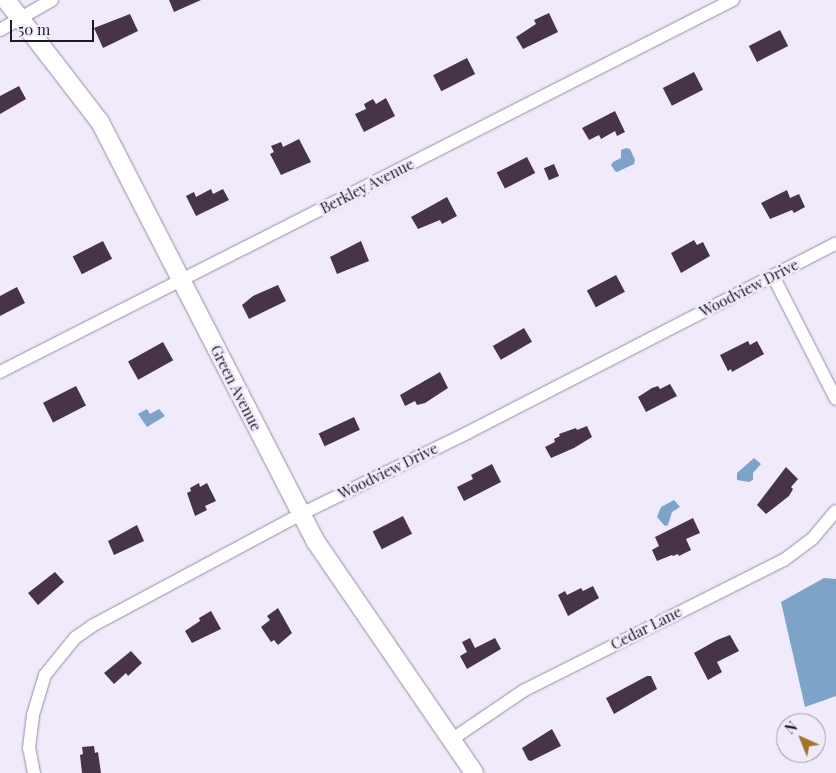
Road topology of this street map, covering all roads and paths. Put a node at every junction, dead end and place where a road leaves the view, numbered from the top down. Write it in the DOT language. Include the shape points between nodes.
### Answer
graph roads {
  1 [pos="6,0"];
  2 [pos="52,0"];
  3 [pos="733,0"];
  4 [pos="21,18"];
  5 [pos="0,30"];
  6 [pos="836,243"];
  7 [pos="773,276"];
  8 [pos="181,280"];
  9 [pos="0,372"];
  10 [pos="836,399"];
  11 [pos="836,511"];
  12 [pos="301,514"];
  13 [pos="451,740"];
  14 [pos="34,773"];
  15 [pos="474,773"];
  1 -- 4 [label="street, Green Avenue"];
  2 -- 4 [label="street"];
  3 -- 8 [label="street, Berkley Avenue"];
  4 -- 5 [label="street"];
  4 -- 8 [label="street, Green Avenue" via="100,122"];
  6 -- 7 [label="street, Woodview Drive"];
  7 -- 10 [label="street"];
  7 -- 12 [label="street, Woodview Drive"];
  8 -- 9 [label="street, Berkley Avenue"];
  8 -- 12 [label="street, Green Avenue"];
  11 -- 13 [label="street, Cedar Lane" via="813,538 784,560 523,691"];
  12 -- 13 [label="street, Green Avenue" via="316,542"];
  12 -- 14 [label="street, Woodview Drive" via="75,638 45,675 36,699 30,748"];
  13 -- 15 [label="street, Green Avenue"];
}
